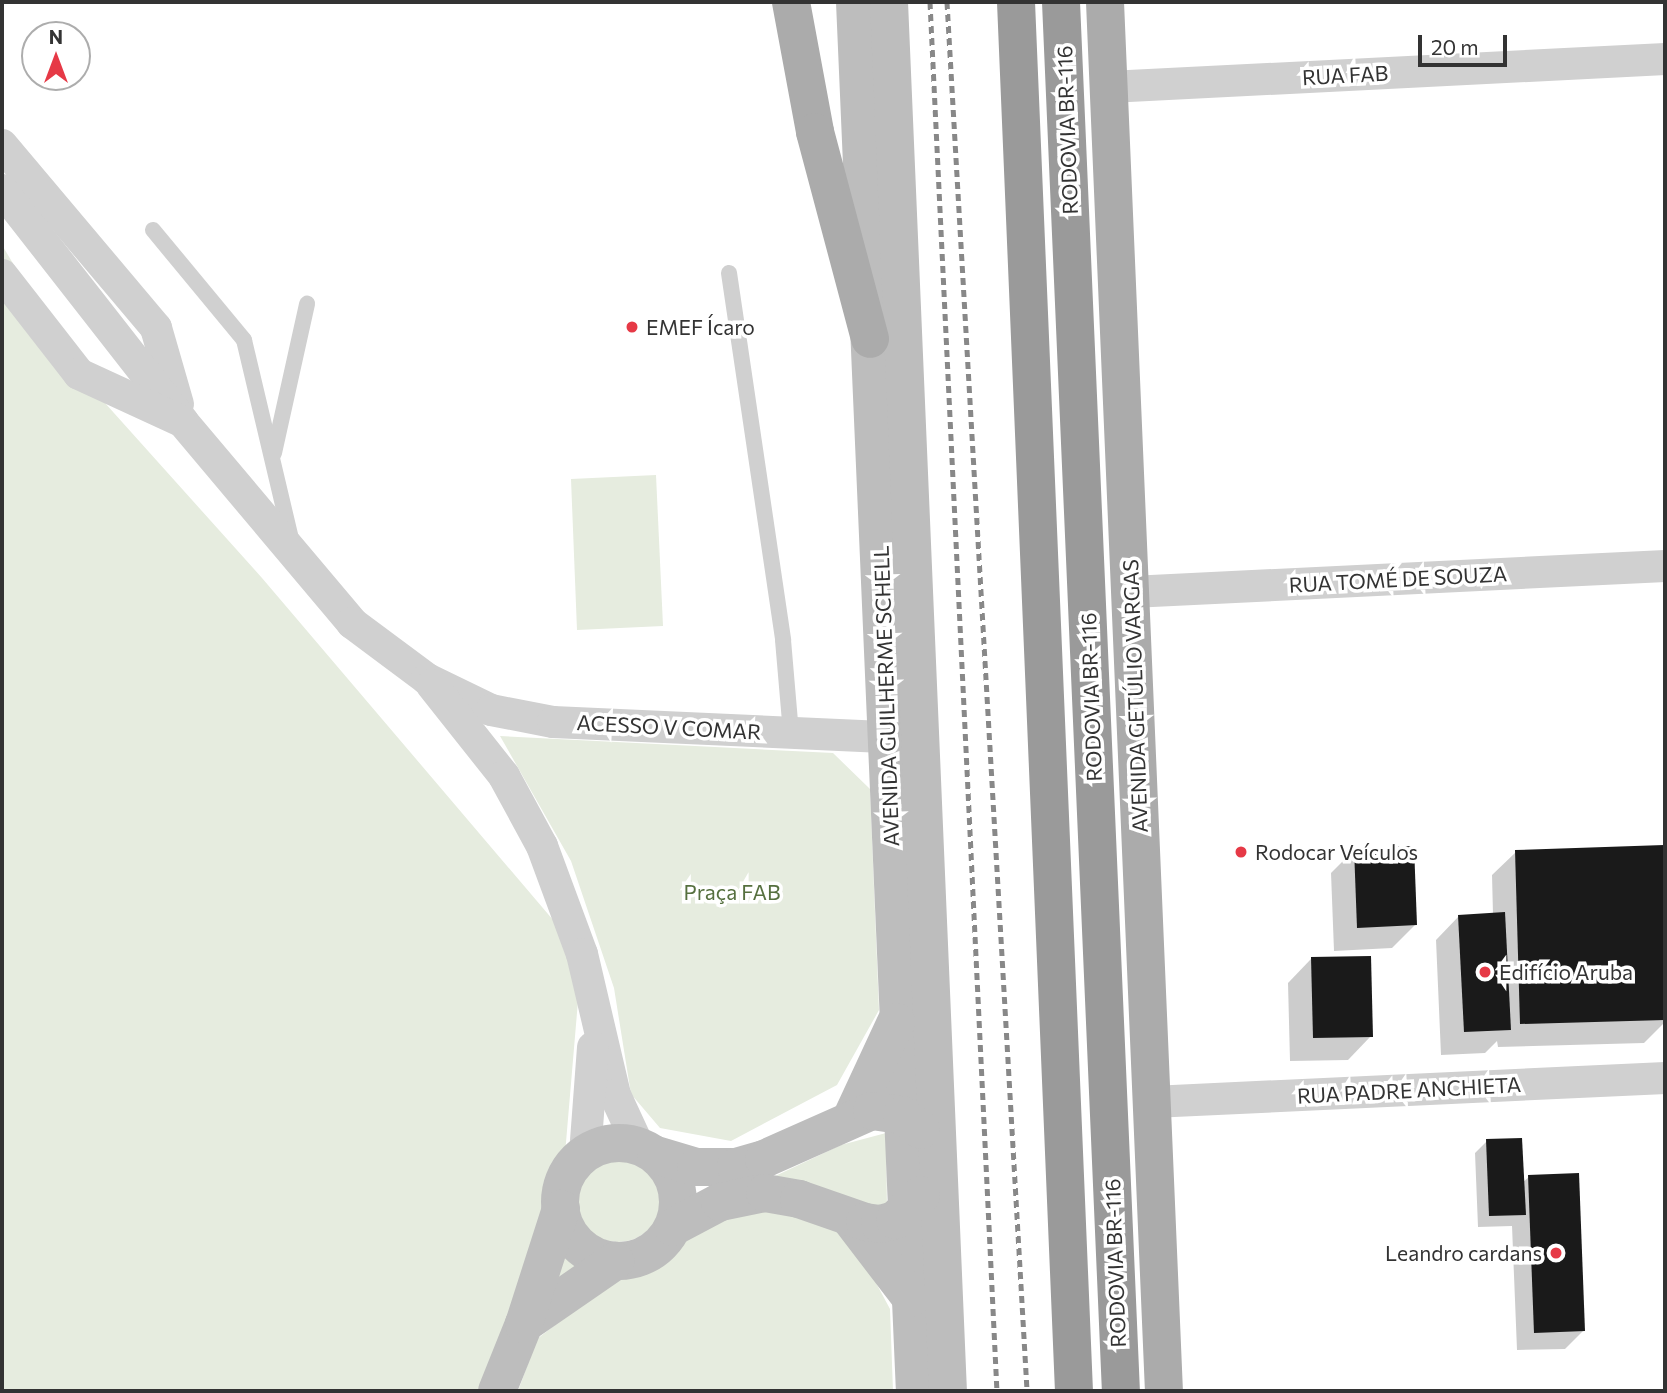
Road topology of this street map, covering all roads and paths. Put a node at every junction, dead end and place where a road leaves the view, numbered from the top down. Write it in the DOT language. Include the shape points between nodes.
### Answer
graph roads {
  1 [pos="791,2"];
  2 [pos="855,2"];
  3 [pos="889,2"];
  4 [pos="1016,2"];
  5 [pos="1061,2"];
  6 [pos="1105,2"];
  7 [pos="1665,60"];
  8 [pos="1109,87"];
  9 [pos="2,145"];
  10 [pos="10,210"];
  11 [pos="153,230"];
  12 [pos="729,273"];
  13 [pos="2,275"];
  14 [pos="307,304"];
  15 [pos="870,339"];
  16 [pos="183,422"];
  17 [pos="272,459"];
  18 [pos="294,551"];
  19 [pos="1665,566"];
  20 [pos="1130,592"];
  21 [pos="427,679"];
  22 [pos="791,733"];
  23 [pos="903,738"];
  24 [pos="593,1007"];
  25 [pos="898,1018"];
  26 [pos="1665,1078"];
  27 [pos="1152,1102"];
  28 [pos="901,1115"];
  29 [pos="850,1119"];
  30 [pos="647,1151"];
  31 [pos="585,1154"];
  32 [pos="938,1160"];
  33 [pos="1112,1201"];
  34 [pos="561,1209"];
  35 [pos="907,1211"];
  36 [pos="849,1217"];
  37 [pos="673,1227"];
  38 [pos="615,1261"];
  39 [pos="911,1298"];
  40 [pos="524,1324"];
  41 [pos="497,1391"];
  42 [pos="915,1391"];
  43 [pos="948,1391"];
  44 [pos="1074,1391"];
  45 [pos="1121,1391"];
  46 [pos="1132,1391"];
  47 [pos="1164,1391"];
  1 -- 15 [label="main road" via="815,132"];
  2 -- 15 [label="main road, AVENIDA GUILHERME SCHELL"];
  3 -- 23 [label="main road, AVENIDA GUILHERME SCHELL"];
  4 -- 44 [label="highway"];
  5 -- 33 [label="highway, RODOVIA BR-116"];
  6 -- 8 [label="main road, AVENIDA GETÚLIO VARGAS"];
  7 -- 8 [label="street, RUA FAB"];
  8 -- 20 [label="main road, AVENIDA GETÚLIO VARGAS"];
  9 -- 16 [label="street" via="156,328"];
  10 -- 16 [label="street, ACESSO V COMAR"];
  11 -- 17 [label="lane" via="244,340"];
  12 -- 22 [label="lane" via="778,602"];
  13 -- 16 [label="street" via="79,374"];
  14 -- 17 [label="lane"];
  15 -- 23 [label="main road, AVENIDA GUILHERME SCHELL"];
  16 -- 18 [label="street, ACESSO V COMAR"];
  17 -- 18 [label="lane"];
  18 -- 21 [label="street, ACESSO V COMAR" via="352,623"];
  19 -- 20 [label="street, RUA TOMÉ DE SOUZA"];
  20 -- 27 [label="main road, AVENIDA GETÚLIO VARGAS"];
  21 -- 22 [label="street, ACESSO V COMAR" via="491,710 553,722"];
  21 -- 24 [label="street, ACESSO V COMAR" via="504,776 542,846 582,954"];
  22 -- 23 [label="street, ACESSO V COMAR"];
  23 -- 25 [label="main road, AVENIDA GUILHERME SCHELL"];
  23 -- 32 [label="main road, AVENIDA GUILHERME SCHELL"];
  24 -- 30 [label="street, ACESSO V COMAR" via="615,1096"];
  24 -- 31 [label="street, ACESSO V COMAR"];
  25 -- 28 [label="main road, AVENIDA GUILHERME SCHELL"];
  25 -- 29 [label="main road"];
  26 -- 27 [label="street, RUA PADRE ANCHIETA"];
  27 -- 47 [label="main road, AVENIDA GETÚLIO VARGAS"];
  28 -- 29 [label="main road" via="872,1111"];
  28 -- 32 [label="main road" via="917,1125"];
  28 -- 35 [label="main road, AVENIDA GUILHERME SCHELL"];
  29 -- 30 [label="main road" via="764,1159 731,1168 696,1167"];
  30 -- 31 [label="main road" via="620,1143"];
  30 -- 37 [label="main road" via="669,1170 677,1188"];
  31 -- 34 [label="main road" via="565,1178"];
  32 -- 35 [label="main road"];
  32 -- 43 [label="main road, AVENIDA GUILHERME SCHELL"];
  33 -- 45 [label="highway, RODOVIA BR-116"];
  33 -- 46 [label="highway"];
  34 -- 38 [label="main road" via="566,1228 578,1244 595,1256"];
  34 -- 40 [label="main road"];
  35 -- 36 [label="main road" via="880,1224"];
  35 -- 39 [label="main road, AVENIDA GUILHERME SCHELL"];
  36 -- 37 [label="main road" via="810,1202 765,1193 720,1202"];
  36 -- 39 [label="main road"];
  37 -- 38 [label="main road" via="649,1253"];
  38 -- 40 [label="main road"];
  39 -- 42 [label="main road, AVENIDA GUILHERME SCHELL"];
  40 -- 41 [label="main road"];
}
